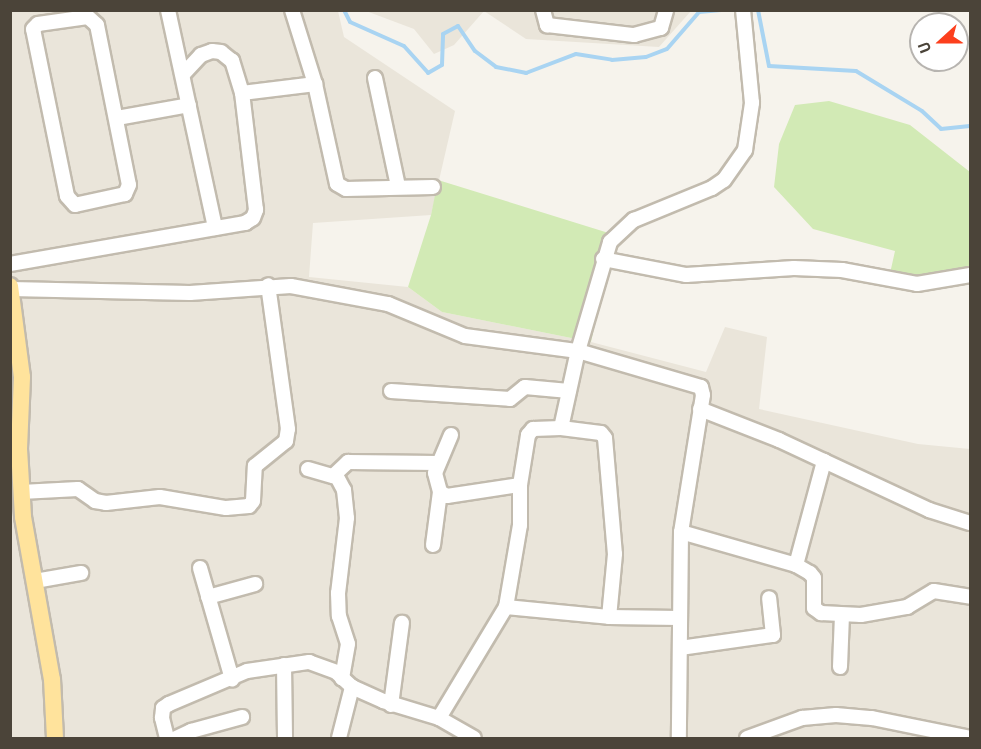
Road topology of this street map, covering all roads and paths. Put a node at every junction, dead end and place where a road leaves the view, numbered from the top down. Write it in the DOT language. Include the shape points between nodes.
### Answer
graph roads {
  1 [pos="168,10"];
  2 [pos="292,10"];
  3 [pos="543,10"];
  4 [pos="666,11"];
  5 [pos="744,15"];
  6 [pos="183,74"];
  7 [pos="375,78"];
  8 [pos="315,84"];
  9 [pos="242,93"];
  10 [pos="189,105"];
  11 [pos="117,118"];
  12 [pos="398,186"];
  13 [pos="433,187"];
  14 [pos="214,228"];
  15 [pos="603,259"];
  16 [pos="10,264"];
  17 [pos="970,275"];
  18 [pos="268,285"];
  19 [pos="11,288"];
  20 [pos="12,313"];
  21 [pos="578,351"];
  22 [pos="391,391"];
  23 [pos="569,391"];
  24 [pos="700,409"];
  25 [pos="561,428"];
  26 [pos="451,435"];
  27 [pos="824,461"];
  28 [pos="437,463"];
  29 [pos="309,469"];
  30 [pos="336,475"];
  31 [pos="520,485"];
  32 [pos="21,492"];
  33 [pos="440,492"];
  34 [pos="970,523"];
  35 [pos="681,532"];
  36 [pos="433,545"];
  37 [pos="796,565"];
  38 [pos="200,568"];
  39 [pos="81,573"];
  40 [pos="35,581"];
  41 [pos="255,584"];
  42 [pos="208,597"];
  43 [pos="970,597"];
  44 [pos="769,598"];
  45 [pos="506,607"];
  46 [pos="842,616"];
  47 [pos="609,617"];
  48 [pos="679,618"];
  49 [pos="402,623"];
  50 [pos="680,648"];
  51 [pos="284,665"];
  52 [pos="840,668"];
  53 [pos="232,679"];
  54 [pos="347,682"];
  55 [pos="391,705"];
  56 [pos="242,717"];
  57 [pos="439,718"];
  58 [pos="924,734"];
  59 [pos="766,735"];
  60 [pos="55,738"];
  61 [pos="167,738"];
  62 [pos="176,738"];
  63 [pos="285,738"];
  64 [pos="339,738"];
  65 [pos="474,738"];
  66 [pos="679,738"];
  67 [pos="747,738"];
  68 [pos="970,738"];
  1 -- 6 [label="street"];
  2 -- 8 [label="street"];
  3 -- 4 [label="street" via="547,25 634,35 661,28"];
  5 -- 15 [label="street" via="752,103 746,150 724,180 712,188 634,220 620,231"];
  6 -- 9 [label="street" via="201,55 221,52 232,61"];
  6 -- 10 [label="street"];
  7 -- 12 [label="street"];
  8 -- 9 [label="street"];
  8 -- 12 [label="street" via="337,184 346,189"];
  9 -- 14 [label="street" via="256,210 245,223"];
  10 -- 11 [label="street"];
  10 -- 14 [label="street"];
  11 -- 11 [label="street" via="94,19 38,24 32,36 71,204 128,191"];
  12 -- 13 [label="street"];
  14 -- 16 [label="street"];
  15 -- 17 [label="street" via="686,275 794,268 842,270 917,284"];
  15 -- 21 [label="street"];
  18 -- 19 [label="street" via="190,293"];
  18 -- 21 [label="street" via="388,304 465,336"];
  18 -- 32 [label="street" via="288,429 286,441 255,466 253,501 249,506 218,507 160,496 106,503 95,501 78,489"];
  19 -- 20 [label="main road"];
  20 -- 32 [label="main road" via="22,377"];
  21 -- 23 [label="street"];
  21 -- 24 [label="street" via="699,386 703,395"];
  22 -- 23 [label="street" via="510,399 525,387"];
  23 -- 25 [label="street"];
  24 -- 27 [label="street"];
  24 -- 35 [label="street"];
  25 -- 31 [label="street" via="530,431"];
  25 -- 47 [label="street" via="601,433 605,438 615,554"];
  26 -- 28 [label="street"];
  27 -- 34 [label="street" via="929,510"];
  27 -- 37 [label="street"];
  28 -- 30 [label="street" via="348,462 341,465"];
  28 -- 33 [label="street" via="435,484"];
  29 -- 30 [label="street"];
  30 -- 54 [label="street" via="344,490 347,518 338,593 339,616 348,644"];
  31 -- 33 [label="street" via="447,496"];
  31 -- 45 [label="street" via="520,525"];
  32 -- 40 [label="main road"];
  33 -- 36 [label="street"];
  35 -- 37 [label="street"];
  35 -- 48 [label="street"];
  37 -- 46 [label="street" via="813,575 817,611"];
  38 -- 42 [label="street"];
  39 -- 40 [label="street"];
  40 -- 60 [label="main road" via="52,679"];
  41 -- 42 [label="street"];
  42 -- 53 [label="street"];
  43 -- 46 [label="street" via="934,591 907,607"];
  44 -- 50 [label="street" via="773,635"];
  45 -- 47 [label="street"];
  45 -- 57 [label="street"];
  46 -- 52 [label="street"];
  47 -- 48 [label="street"];
  48 -- 50 [label="street"];
  49 -- 55 [label="street"];
  50 -- 66 [label="street"];
  51 -- 53 [label="street" via="247,671"];
  51 -- 54 [label="street" via="309,662"];
  51 -- 63 [label="street"];
  53 -- 61 [label="street" via="163,708"];
  54 -- 55 [label="street"];
  54 -- 64 [label="street"];
  55 -- 57 [label="street"];
  56 -- 62 [label="street"];
  57 -- 65 [label="street"];
  58 -- 59 [label="street" via="836,714 802,718"];
  58 -- 68 [label="street"];
  59 -- 67 [label="street"];
}
